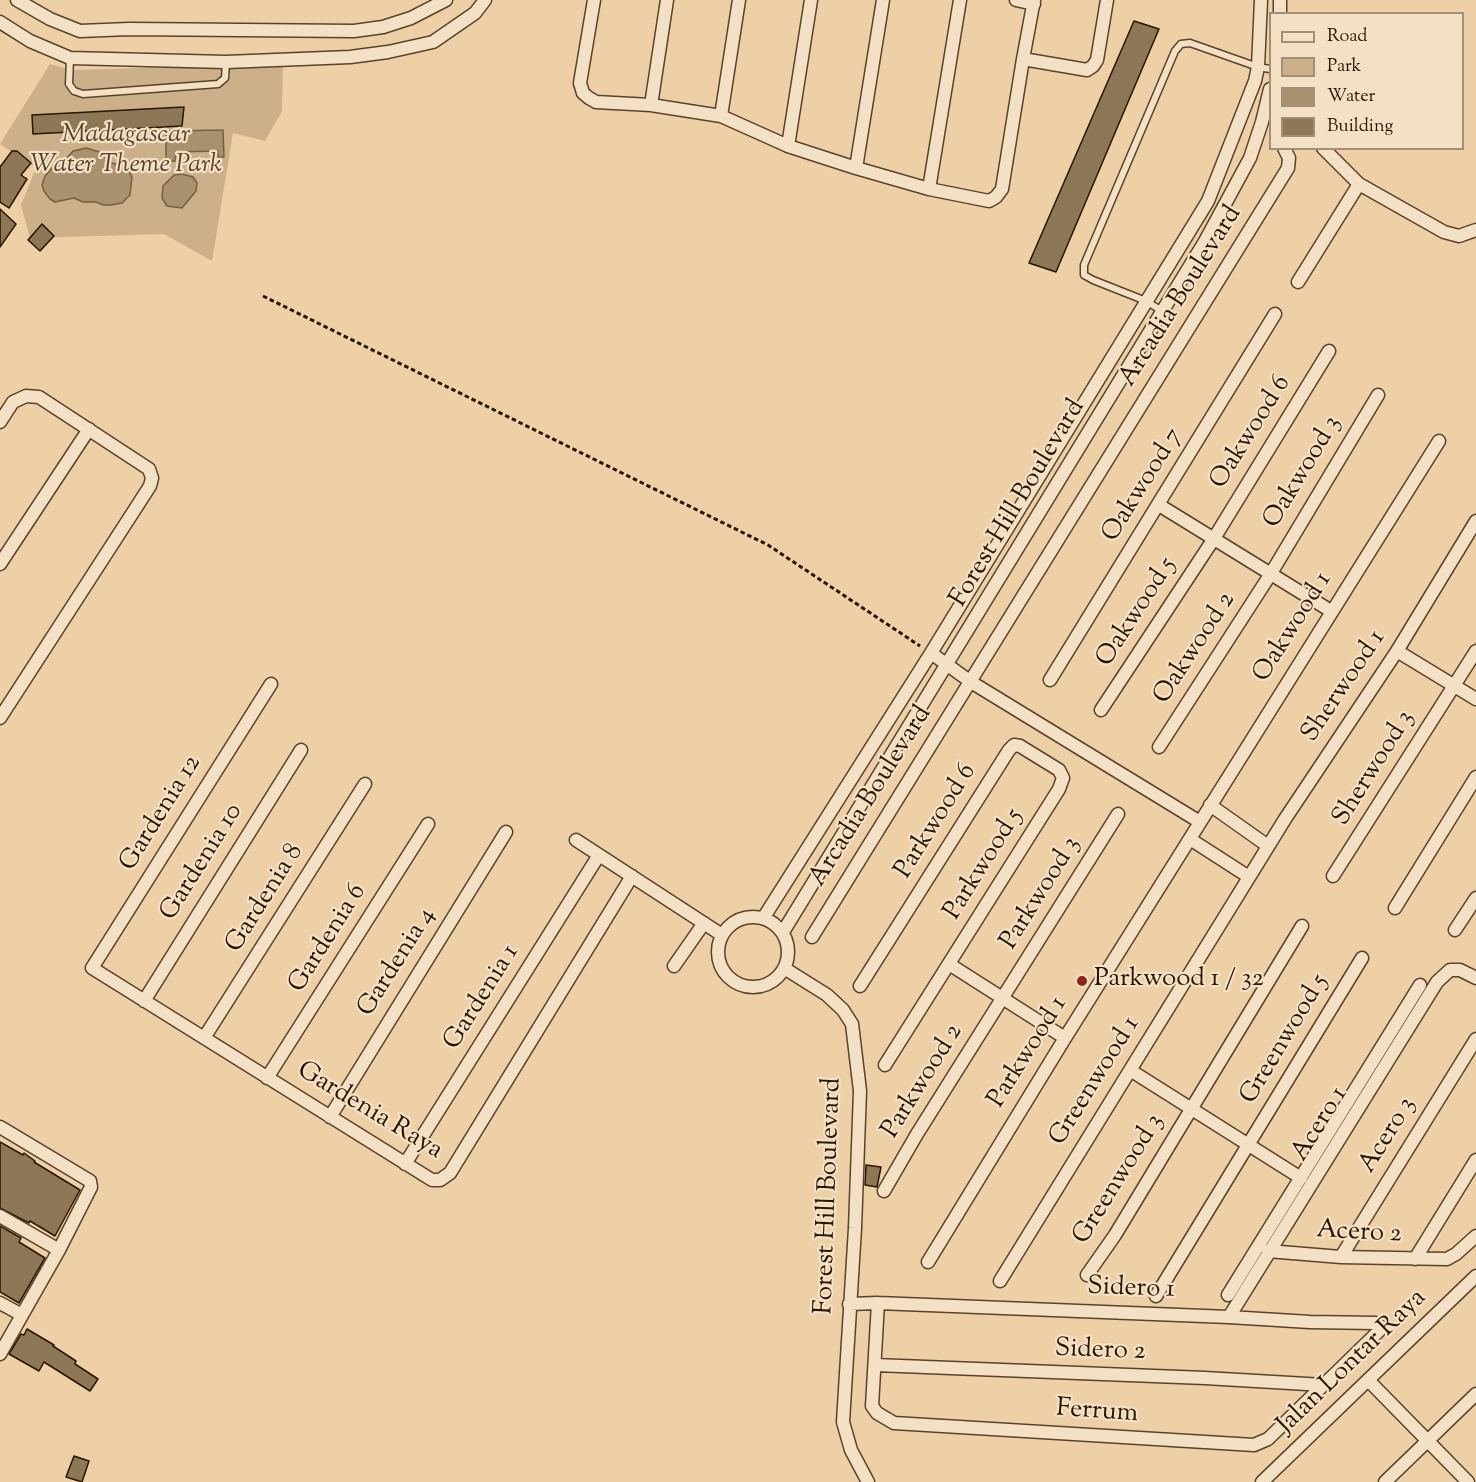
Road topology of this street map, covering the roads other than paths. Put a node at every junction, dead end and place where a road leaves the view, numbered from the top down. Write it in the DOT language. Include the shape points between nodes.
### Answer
graph roads {
  1 [pos="17,0"];
  2 [pos="446,0"];
  3 [pos="485,0"];
  4 [pos="594,0"];
  5 [pos="667,0"];
  6 [pos="739,0"];
  7 [pos="811,0"];
  8 [pos="884,0"];
  9 [pos="960,0"];
  10 [pos="1016,0"];
  11 [pos="1107,0"];
  12 [pos="1261,0"];
  13 [pos="1034,2"];
  14 [pos="0,22"];
  15 [pos="70,58"];
  16 [pos="1023,59"];
  17 [pos="226,62"];
  18 [pos="1258,67"];
  19 [pos="1269,69"];
  20 [pos="1255,81"];
  21 [pos="1269,92"];
  22 [pos="1269,102"];
  23 [pos="651,105"];
  24 [pos="1246,107"];
  25 [pos="721,116"];
  26 [pos="1266,127"];
  27 [pos="788,146"];
  28 [pos="1285,150"];
  29 [pos="1325,150"];
  30 [pos="856,168"];
  31 [pos="1359,184"];
  32 [pos="929,189"];
  33 [pos="1476,230"];
  34 [pos="1298,282"];
  35 [pos="1146,301"];
  36 [pos="1162,311"];
  37 [pos="1275,314"];
  38 [pos="1329,351"];
  39 [pos="1377,395"];
  40 [pos="0,422"];
  41 [pos="89,429"];
  42 [pos="1439,441"];
  43 [pos="1159,505"];
  44 [pos="1476,521"];
  45 [pos="1213,540"];
  46 [pos="0,564"];
  47 [pos="1270,575"];
  48 [pos="1331,611"];
  49 [pos="1398,651"];
  50 [pos="1476,651"];
  51 [pos="931,653"];
  52 [pos="947,664"];
  53 [pos="1050,680"];
  54 [pos="971,682"];
  55 [pos="271,684"];
  56 [pos="1455,686"];
  57 [pos="1476,699"];
  58 [pos="1101,710"];
  59 [pos="0,718"];
  60 [pos="1159,747"];
  61 [pos="301,750"];
  62 [pos="1476,777"];
  63 [pos="365,784"];
  64 [pos="1059,789"];
  65 [pos="1210,805"];
  66 [pos="1118,814"];
  67 [pos="1200,822"];
  68 [pos="428,824"];
  69 [pos="506,832"];
  70 [pos="1190,838"];
  71 [pos="576,840"];
  72 [pos="1268,846"];
  73 [pos="599,855"];
  74 [pos="632,876"];
  75 [pos="1334,876"];
  76 [pos="1249,877"];
  77 [pos="1476,898"];
  78 [pos="1395,908"];
  79 [pos="764,917"];
  80 [pos="704,923"];
  81 [pos="1302,926"];
  82 [pos="1455,930"];
  83 [pos="783,932"];
  84 [pos="722,935"];
  85 [pos="812,937"];
  86 [pos="1362,958"];
  87 [pos="949,964"];
  88 [pos="674,966"];
  89 [pos="92,968"];
  90 [pos="784,968"];
  91 [pos="1476,978"];
  92 [pos="1420,985"];
  93 [pos="860,986"];
  94 [pos="1004,997"];
  95 [pos="144,1001"];
  96 [pos="204,1038"];
  97 [pos="1065,1038"];
  98 [pos="1476,1039"];
  99 [pos="885,1065"];
  100 [pos="1130,1070"];
  101 [pos="267,1078"];
  102 [pos="1191,1109"];
  103 [pos="330,1117"];
  104 [pos="0,1127"];
  105 [pos="1248,1146"];
  106 [pos="1476,1160"];
  107 [pos="405,1164"];
  108 [pos="1301,1178"];
  109 [pos="884,1191"];
  110 [pos="0,1216"];
  111 [pos="1476,1236"];
  112 [pos="59,1250"];
  113 [pos="1268,1251"];
  114 [pos="1341,1257"];
  115 [pos="1415,1259"];
  116 [pos="928,1262"];
  117 [pos="1087,1275"];
  118 [pos="1476,1276"];
  119 [pos="1000,1281"];
  120 [pos="1228,1295"];
  121 [pos="1156,1296"];
  122 [pos="0,1303"];
  123 [pos="878,1303"];
  124 [pos="849,1304"];
  125 [pos="22,1315"];
  126 [pos="1229,1317"];
  127 [pos="1380,1326"];
  128 [pos="0,1354"];
  129 [pos="874,1365"];
  130 [pos="1368,1380"];
  131 [pos="1324,1385"];
  132 [pos="1476,1394"];
  133 [pos="1428,1440"];
  134 [pos="868,1482"];
  135 [pos="1262,1482"];
  136 [pos="1385,1482"];
  137 [pos="1468,1482"];
  1 -- 2 [label="street" via="80,31 354,31 411,18"];
  3 -- 17 [label="street" via="475,13 433,42 350,57"];
  4 -- 23 [label="street" via="580,82 583,93 596,102"];
  5 -- 23 [label="street"];
  6 -- 25 [label="street"];
  7 -- 27 [label="street"];
  8 -- 30 [label="street"];
  9 -- 32 [label="street"];
  10 -- 13 [label="street"];
  11 -- 16 [label="street" via="1093,66 1087,70"];
  12 -- 18 [label="street, Forest Hill Boulevard"];
  13 -- 16 [label="street"];
  14 -- 15 [label="street" via="30,41"];
  15 -- 17 [label="street"];
  15 -- 17 [label="lane" via="69,84 83,94 218,84 225,78"];
  16 -- 32 [label="street" via="1002,189 989,201"];
  18 -- 19 [label="lane"];
  18 -- 20 [label="street, Forest Hill Boulevard"];
  18 -- 35 [label="lane" via="1190,43 1181,44 1175,51 1084,265 1084,274 1093,280"];
  20 -- 21 [label="street"];
  20 -- 24 [label="street, Forest Hill Boulevard"];
  22 -- 26 [label="street, Forest Hill Boulevard"];
  23 -- 25 [label="street"];
  24 -- 26 [label="street"];
  24 -- 35 [label="street, Forest Hill Boulevard" via="1208,201"];
  25 -- 27 [label="street"];
  26 -- 36 [label="street, Forest Hill Boulevard" via="1204,243"];
  27 -- 30 [label="street"];
  28 -- 54 [label="street, Arcadia Boulevard" via="1288,168"];
  29 -- 31 [label="street"];
  30 -- 32 [label="street"];
  31 -- 33 [label="street" via="1444,232 1459,236"];
  31 -- 34 [label="street"];
  35 -- 36 [label="lane"];
  35 -- 51 [label="street, Forest Hill Boulevard"];
  36 -- 52 [label="street, Forest Hill Boulevard"];
  37 -- 43 [label="street, Oakwood 7"];
  38 -- 45 [label="street, Oakwood 6"];
  39 -- 47 [label="street, Oakwood 3"];
  40 -- 41 [label="street" via="13,402 26,396 39,397"];
  41 -- 46 [label="street"];
  41 -- 59 [label="street" via="149,469 150,486"];
  42 -- 48 [label="street, Oakwood 1"];
  43 -- 45 [label="street"];
  43 -- 53 [label="street, Oakwood 7"];
  44 -- 49 [label="street, Sherwood 1"];
  45 -- 47 [label="street"];
  45 -- 58 [label="street, Oakwood 5"];
  47 -- 48 [label="street"];
  47 -- 60 [label="street, Oakwood 2"];
  48 -- 65 [label="street, Oakwood 1"];
  49 -- 56 [label="street"];
  49 -- 72 [label="street, Sherwood 1"];
  50 -- 56 [label="street, Sherwood 3"];
  51 -- 52 [label="street"];
  51 -- 79 [label="street, Forest Hill Boulevard"];
  52 -- 54 [label="street"];
  52 -- 83 [label="street, Forest Hill Boulevard"];
  54 -- 67 [label="street"];
  54 -- 85 [label="street, Arcadia Boulevard"];
  55 -- 89 [label="street, Gardenia 12"];
  56 -- 57 [label="street"];
  56 -- 75 [label="street, Sherwood 3"];
  61 -- 95 [label="street, Gardenia 10"];
  62 -- 78 [label="street"];
  63 -- 96 [label="street, Gardenia 8"];
  64 -- 87 [label="street, Parkwood 5"];
  64 -- 93 [label="street, Parkwood 6" via="1063,778 1059,770 1020,746 1009,750"];
  65 -- 67 [label="street, Oakwood 1"];
  65 -- 72 [label="street"];
  66 -- 94 [label="street, Parkwood 3"];
  67 -- 70 [label="street, Oakwood 1"];
  68 -- 101 [label="street, Gardenia 6"];
  69 -- 103 [label="street, Gardenia 4"];
  70 -- 76 [label="street"];
  70 -- 97 [label="street, Parkwood 1"];
  71 -- 73 [label="street"];
  72 -- 76 [label="street, Sherwood 1"];
  73 -- 74 [label="street"];
  73 -- 107 [label="street, Gardenia 1"];
  74 -- 80 [label="street"];
  74 -- 107 [label="street, Gardenia Raya" via="450,1173 432,1180"];
  76 -- 100 [label="street, Greenwood 1"];
  77 -- 82 [label="street"];
  79 -- 83 [label="street"];
  79 -- 84 [label="street" via="740,919"];
  80 -- 84 [label="street"];
  80 -- 88 [label="street"];
  81 -- 102 [label="street, Greenwood 3"];
  83 -- 90 [label="street" via="788,950"];
  84 -- 90 [label="street" via="718,959 731,980 754,987 766,985"];
  86 -- 105 [label="street, Greenwood 5"];
  87 -- 94 [label="street"];
  87 -- 99 [label="street, Parkwood 5"];
  89 -- 95 [label="street, Gardenia Raya"];
  90 -- 124 [label="street, Forest Hill Boulevard" via="827,995 852,1024 860,1091"];
  91 -- 113 [label="street, Acero 1" via="1450,970 1437,982"];
  92 -- 108 [label="street"];
  94 -- 97 [label="street"];
  94 -- 109 [label="street, Parkwood 2"];
  95 -- 96 [label="street, Gardenia Raya"];
  96 -- 101 [label="street, Gardenia Raya"];
  97 -- 116 [label="street, Parkwood 1"];
  98 -- 114 [label="street, Acero 3"];
  100 -- 102 [label="street"];
  100 -- 119 [label="street, Greenwood 1"];
  101 -- 103 [label="street, Gardenia Raya"];
  102 -- 105 [label="street"];
  102 -- 117 [label="street, Greenwood 3"];
  103 -- 107 [label="street, Gardenia Raya"];
  104 -- 112 [label="street" via="90,1180 89,1194"];
  105 -- 108 [label="street"];
  105 -- 121 [label="street, Greenwood 5"];
  106 -- 115 [label="street"];
  108 -- 120 [label="street"];
  110 -- 112 [label="street"];
  111 -- 115 [label="street, Acero 2" via="1447,1259"];
  112 -- 125 [label="street"];
  113 -- 114 [label="street, Acero 2"];
  113 -- 126 [label="street, Acero 1"];
  114 -- 115 [label="street, Acero 2"];
  118 -- 130 [label="street, Jalan Lontar Raya"];
  122 -- 125 [label="street"];
  123 -- 124 [label="street, Sidero 1"];
  123 -- 126 [label="street, Sidero 1"];
  123 -- 129 [label="street, Ferrum"];
  124 -- 134 [label="street, Forest Hill Boulevard" via="843,1422 851,1450"];
  125 -- 128 [label="street"];
  126 -- 127 [label="street, Sidero 1"];
  127 -- 131 [label="street, Ferrum"];
  129 -- 131 [label="street, Sidero 2"];
  129 -- 131 [label="street, Ferrum" via="872,1406 894,1423 1254,1445 1268,1439"];
  130 -- 133 [label="street"];
  130 -- 135 [label="street, Jalan Lontar Raya"];
  132 -- 133 [label="street"];
  133 -- 136 [label="street"];
  133 -- 137 [label="street"];
}
